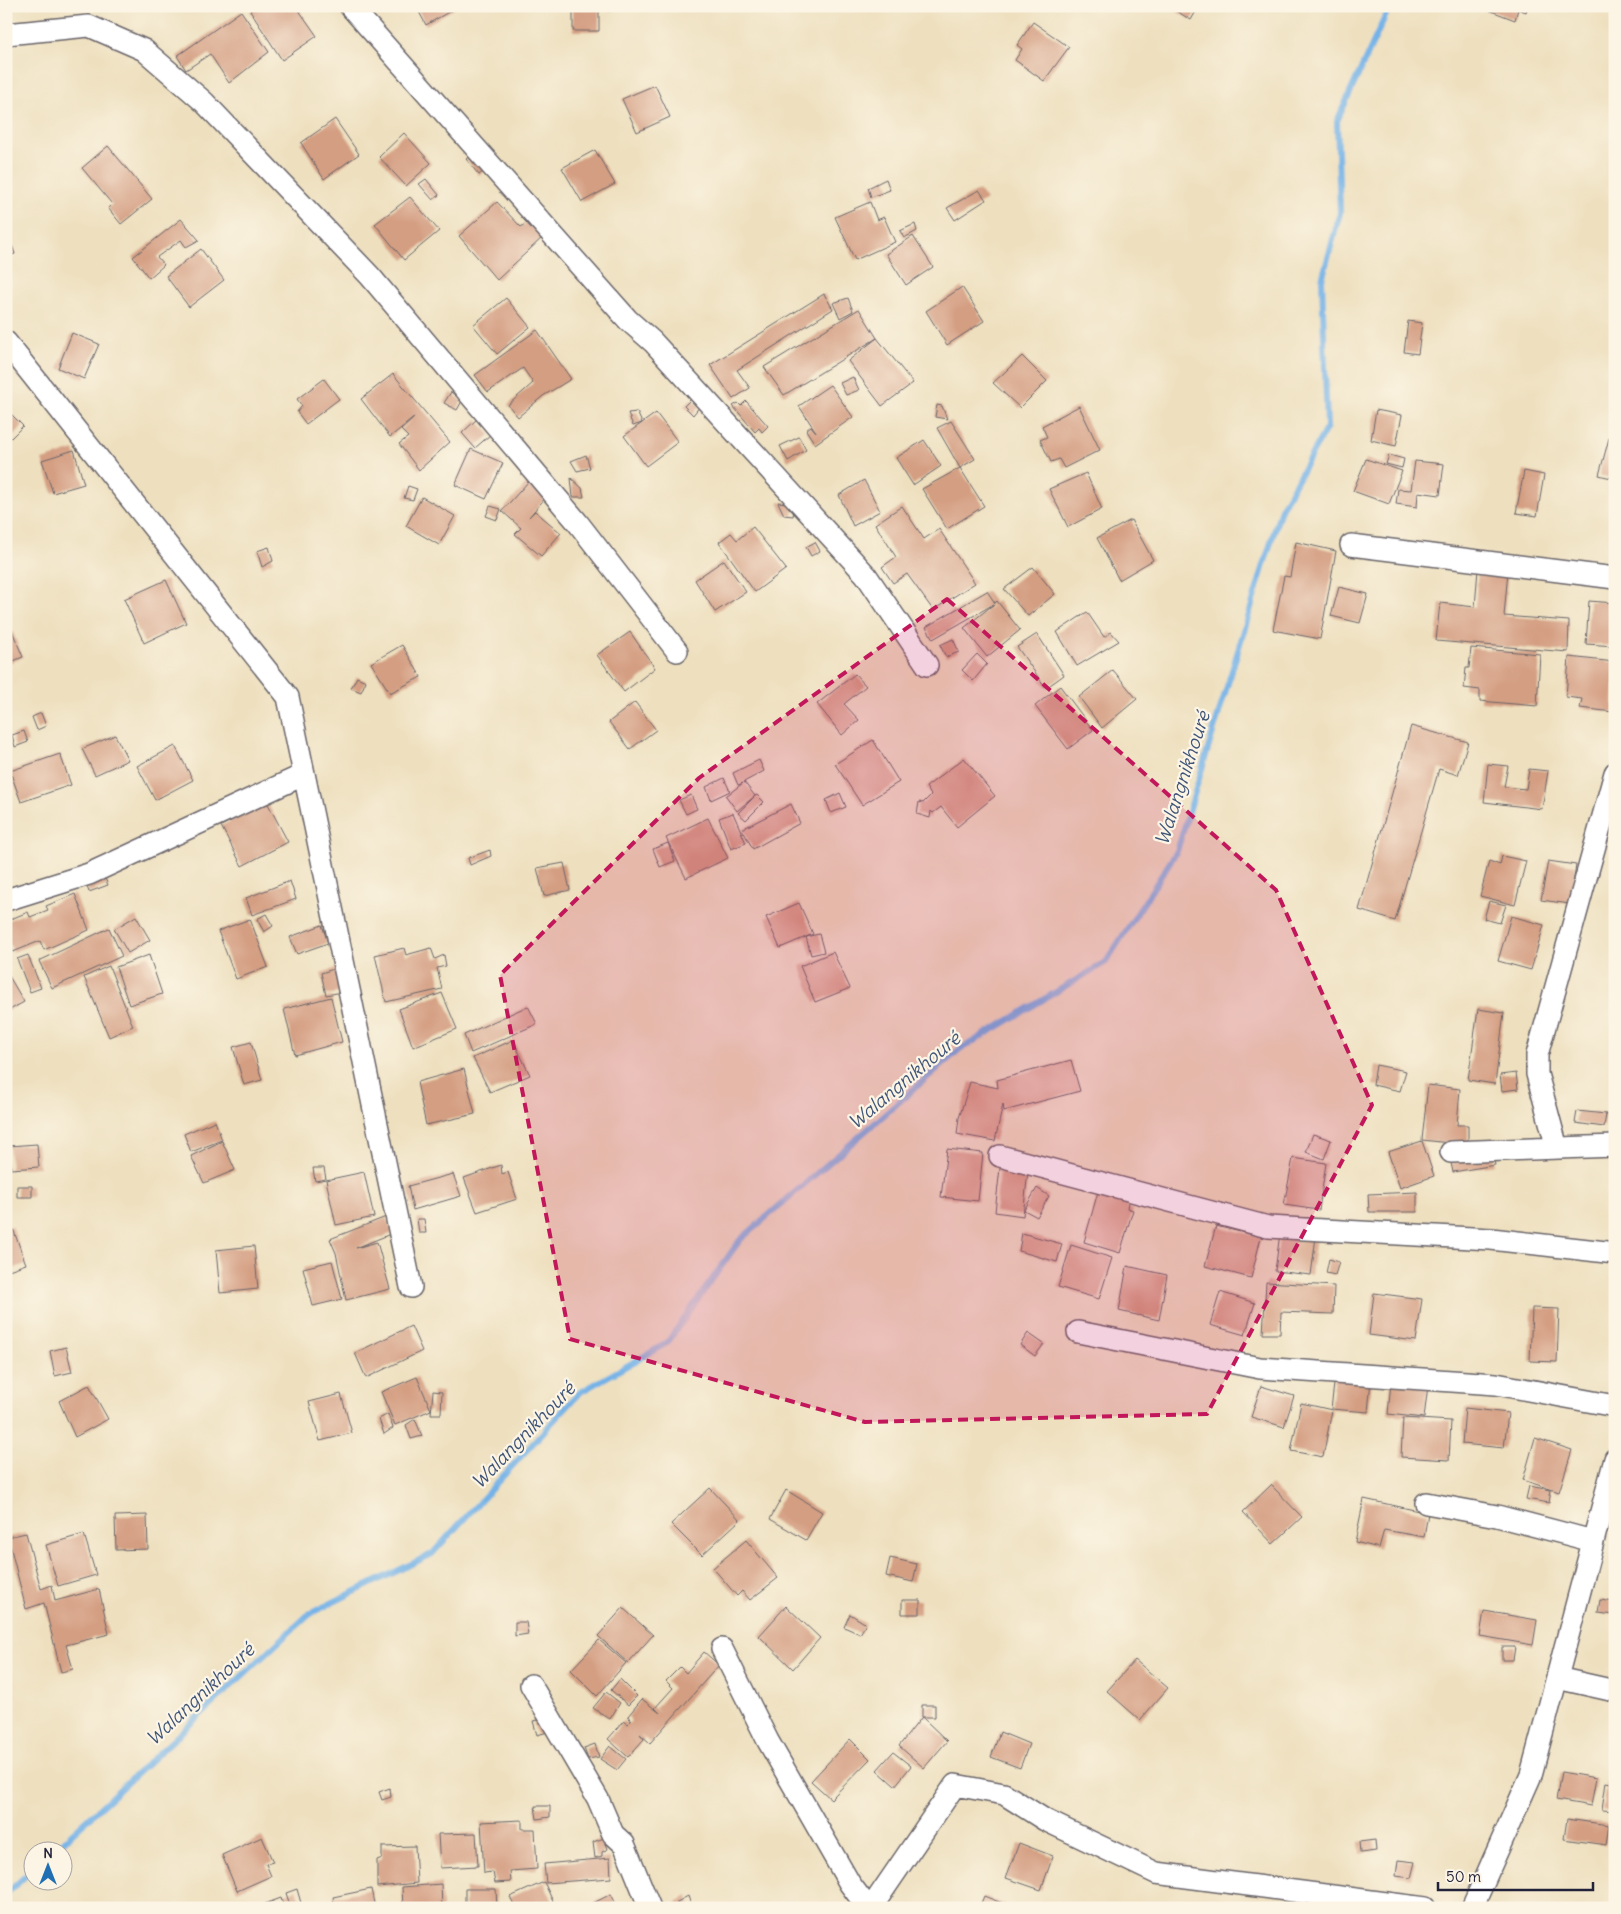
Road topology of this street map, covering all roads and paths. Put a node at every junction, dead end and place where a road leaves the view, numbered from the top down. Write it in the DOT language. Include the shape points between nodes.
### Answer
graph roads {
  1 [pos="350,6"];
  2 [pos="6,34"];
  3 [pos="6,342"];
  4 [pos="1351,545"];
  5 [pos="1615,578"];
  6 [pos="677,651"];
  7 [pos="928,665"];
  8 [pos="1615,773"];
  9 [pos="303,775"];
  10 [pos="6,900"];
  11 [pos="1615,1146"];
  12 [pos="1557,1148"];
  13 [pos="1451,1152"];
  14 [pos="1000,1156"];
  15 [pos="1615,1253"];
  16 [pos="411,1287"];
  17 [pos="1078,1332"];
  18 [pos="1615,1406"];
  19 [pos="1615,1459"];
  20 [pos="1426,1503"];
  21 [pos="1593,1541"];
  22 [pos="722,1649"];
  23 [pos="1557,1678"];
  24 [pos="531,1685"];
  25 [pos="1615,1691"];
  26 [pos="650,1908"];
  27 [pos="869,1908"];
  28 [pos="1425,1908"];
  29 [pos="1472,1908"];
  1 -- 7 [label="street" via="628,320 653,342 866,575"];
  2 -- 6 [label="street" via="89,26 144,50 204,102 370,276 578,523"];
  3 -- 9 [label="street" via="288,697"];
  4 -- 5 [label="street"];
  8 -- 12 [label="street" via="1537,1055 1537,1074"];
  9 -- 10 [label="street" via="90,874"];
  9 -- 16 [label="street"];
  11 -- 12 [label="street"];
  12 -- 13 [label="street"];
  14 -- 15 [label="street" via="1268,1227 1491,1239"];
  17 -- 18 [label="street" via="1260,1368 1496,1384"];
  19 -- 21 [label="street"];
  20 -- 21 [label="street" via="1497,1516"];
  21 -- 23 [label="street"];
  22 -- 27 [label="street" via="768,1741 850,1884"];
  23 -- 25 [label="street"];
  23 -- 29 [label="street" via="1531,1775"];
  24 -- 26 [label="street" via="598,1799 613,1834 624,1844"];
  27 -- 28 [label="street" via="955,1785 1004,1794 1045,1820 1156,1872"];
}
